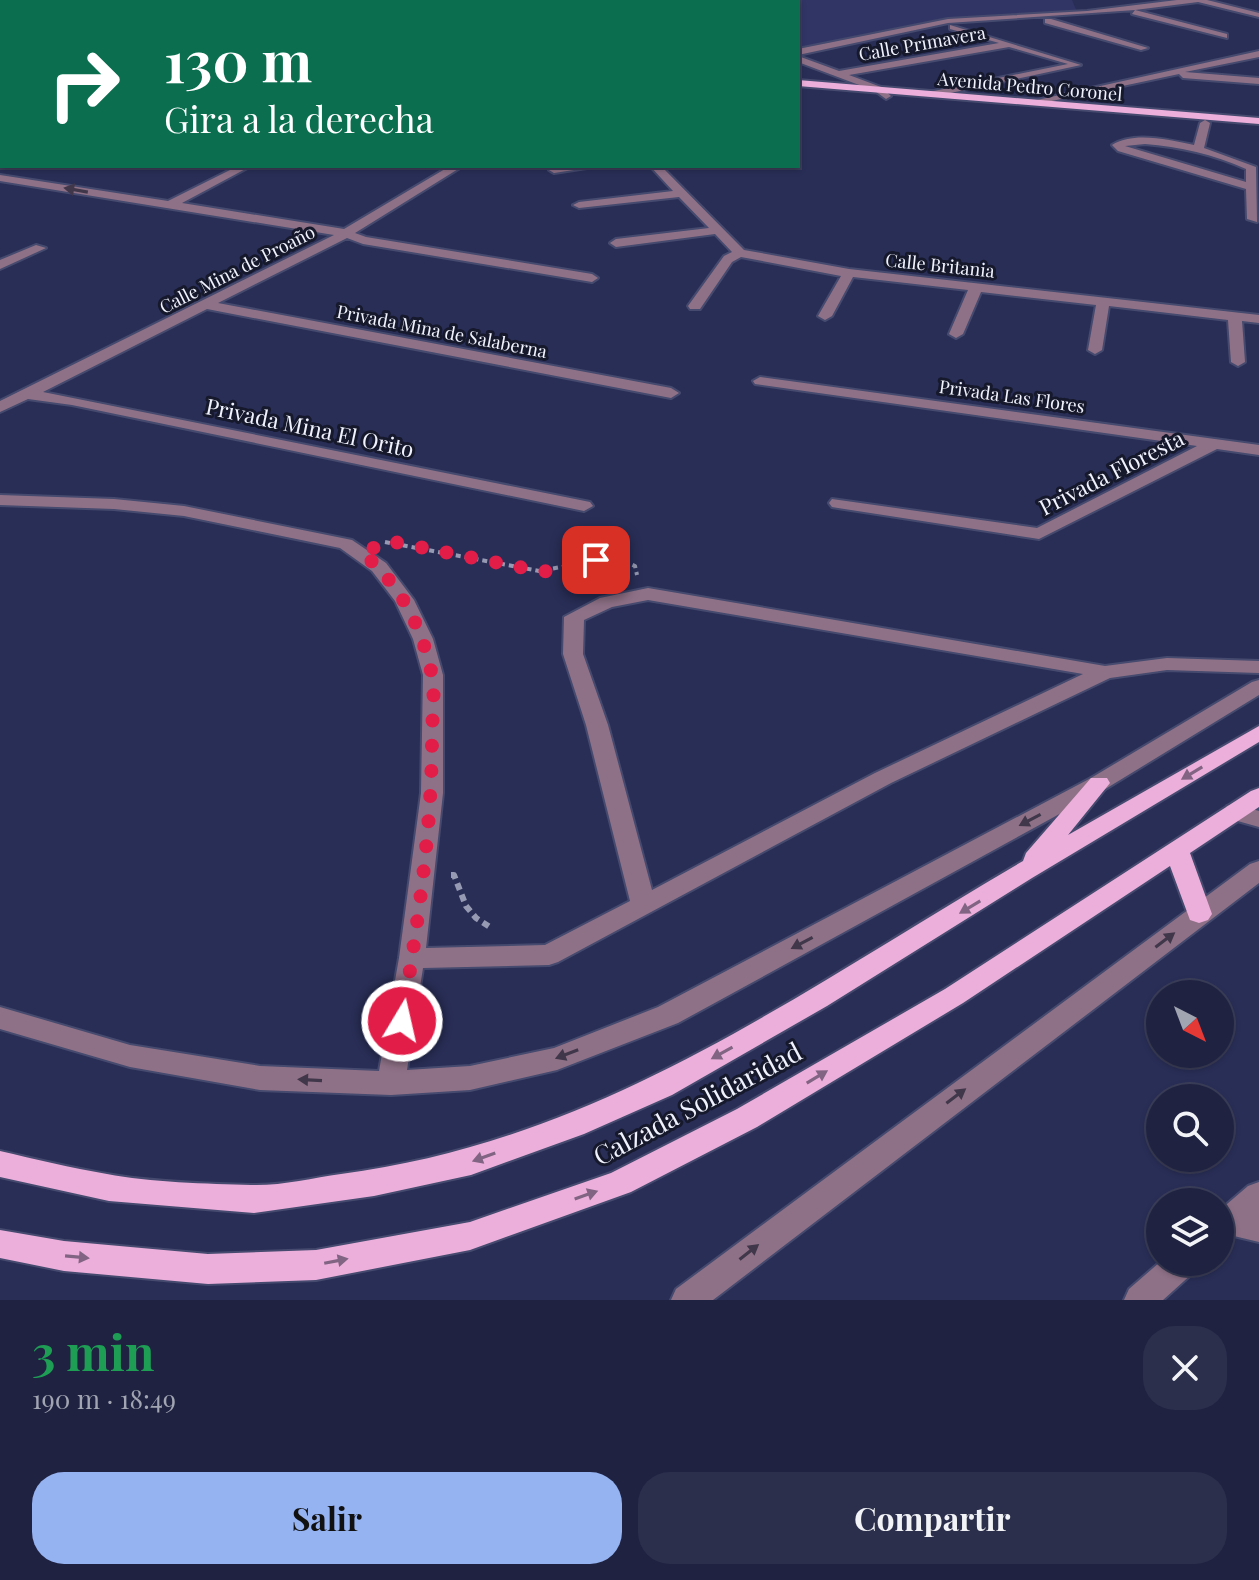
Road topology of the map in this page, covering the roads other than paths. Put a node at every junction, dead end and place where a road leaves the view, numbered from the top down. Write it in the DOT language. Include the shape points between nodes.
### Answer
graph roads {
  1 [pos="1081,0"];
  2 [pos="1198,0"];
  3 [pos="1123,9"];
  4 [pos="1087,13"];
  5 [pos="1259,15"];
  6 [pos="1029,16"];
  7 [pos="953,27"];
  8 [pos="1224,36"];
  9 [pos="886,41"];
  10 [pos="1010,44"];
  11 [pos="898,45"];
  12 [pos="1144,48"];
  13 [pos="910,49"];
  14 [pos="800,52"];
  15 [pos="1259,54"];
  16 [pos="935,57"];
  17 [pos="800,60"];
  18 [pos="1158,73"];
  19 [pos="840,74"];
  20 [pos="1259,81"];
  21 [pos="800,83"];
  22 [pos="800,89"];
  23 [pos="882,93"];
  24 [pos="932,94"];
  25 [pos="1033,102"];
  26 [pos="1259,121"];
  27 [pos="1205,123"];
  28 [pos="1259,127"];
  29 [pos="1198,150"];
  30 [pos="30,168"];
  31 [pos="242,168"];
  32 [pos="455,168"];
  33 [pos="574,168"];
  34 [pos="657,168"];
  35 [pos="554,170"];
  36 [pos="2,184"];
  37 [pos="1252,187"];
  38 [pos="684,193"];
  39 [pos="170,205"];
  40 [pos="579,205"];
  41 [pos="154,213"];
  42 [pos="1253,219"];
  43 [pos="719,230"];
  44 [pos="346,233"];
  45 [pos="363,240"];
  46 [pos="331,242"];
  47 [pos="616,243"];
  48 [pos="40,248"];
  49 [pos="740,253"];
  50 [pos="0,265"];
  51 [pos="849,273"];
  52 [pos="592,278"];
  53 [pos="976,287"];
  54 [pos="1103,301"];
  55 [pos="206,305"];
  56 [pos="695,306"];
  57 [pos="825,316"];
  58 [pos="1235,317"];
  59 [pos="1259,319"];
  60 [pos="956,334"];
  61 [pos="1095,350"];
  62 [pos="1238,362"];
  63 [pos="760,381"];
  64 [pos="671,393"];
  65 [pos="27,394"];
  66 [pos="0,407"];
  67 [pos="1214,444"];
  68 [pos="1259,450"];
  69 [pos="0,500"];
  70 [pos="838,503"];
  71 [pos="584,506"];
  72 [pos="1259,667"];
  73 [pos="1105,672"];
  74 [pos="1259,686"];
  75 [pos="1259,733"];
  76 [pos="1099,783"];
  77 [pos="1259,796"];
  78 [pos="1247,815"];
  79 [pos="1177,851"];
  80 [pos="1259,870"];
  81 [pos="1023,872"];
  82 [pos="643,904"];
  83 [pos="1199,914"];
  84 [pos="412,958"];
  85 [pos="0,1018"];
  86 [pos="391,1083"];
  87 [pos="0,1164"];
  88 [pos="1259,1196"];
  89 [pos="1236,1226"];
  90 [pos="0,1244"];
  91 [pos="1167,1276"];
  92 [pos="687,1300"];
  93 [pos="1140,1300"];
  1 -- 4 [label="street"];
  2 -- 3 [label="street"];
  2 -- 5 [label="street"];
  3 -- 4 [label="street"];
  3 -- 8 [label="street"];
  4 -- 6 [label="street"];
  6 -- 12 [label="street"];
  6 -- 14 [label="street" via="937,23"];
  7 -- 10 [label="street"];
  9 -- 11 [label="street"];
  10 -- 16 [label="street, Calle Primavera"];
  10 -- 24 [label="street" via="1077,65"];
  13 -- 16 [label="street"];
  15 -- 18 [label="street"];
  16 -- 19 [label="street, Calle Primavera"];
  17 -- 19 [label="street"];
  18 -- 20 [label="street"];
  18 -- 25 [label="street"];
  19 -- 23 [label="street"];
  21 -- 23 [label="main road, Avenida Pedro Coronel"];
  22 -- 23 [label="main road, Avenida Pedro Coronel"];
  23 -- 24 [label="main road, Avenida Pedro Coronel"];
  23 -- 27 [label="main road, Avenida Pedro Coronel"];
  24 -- 25 [label="main road, Avenida Pedro Coronel"];
  25 -- 26 [label="main road, Avenida Pedro Coronel"];
  27 -- 28 [label="main road, Avenida Pedro Coronel"];
  27 -- 29 [label="street"];
  29 -- 37 [label="street" via="1251,167"];
  29 -- 37 [label="street" via="1138,140 1117,145"];
  30 -- 36 [label="street"];
  31 -- 39 [label="street"];
  32 -- 44 [label="street, Calle Mina de Proaño"];
  33 -- 35 [label="street"];
  34 -- 38 [label="street"];
  39 -- 36 [label="street, one-way" via="24,181"];
  36 -- 41 [label="street"];
  37 -- 42 [label="street"];
  38 -- 40 [label="street"];
  38 -- 43 [label="street"];
  39 -- 41 [label="street"];
  39 -- 44 [label="street"];
  41 -- 46 [label="street"];
  43 -- 47 [label="street"];
  43 -- 49 [label="street"];
  44 -- 45 [label="street"];
  44 -- 46 [label="street, Calle Mina de Proaño"];
  45 -- 46 [label="street"];
  45 -- 52 [label="street"];
  46 -- 55 [label="street, Calle Mina de Proaño"];
  48 -- 50 [label="street"];
  49 -- 51 [label="street, Calle Britania"];
  49 -- 56 [label="street" via="728,259"];
  51 -- 53 [label="street, Calle Britania"];
  51 -- 57 [label="street"];
  53 -- 54 [label="street, Calle Britania"];
  53 -- 60 [label="street"];
  54 -- 58 [label="street, Calle Britania"];
  54 -- 61 [label="street"];
  55 -- 64 [label="street, Privada Mina de Salaberna"];
  55 -- 65 [label="street, Calle Mina de Proaño"];
  58 -- 59 [label="street, Calle Britania"];
  58 -- 62 [label="street"];
  63 -- 67 [label="street, Privada Las Flores"];
  65 -- 66 [label="street, Calle Mina de Proaño"];
  65 -- 71 [label="street, Privada Mina El Orito"];
  67 -- 68 [label="street, Privada Las Flores"];
  67 -- 70 [label="street, Privada Floresta" via="1039,534"];
  69 -- 84 [label="street" via="184,511 346,544 379,567 404,600 433,675 432,793"];
  72 -- 73 [label="street" via="1167,664"];
  73 -- 82 [label="street" via="883,778"];
  73 -- 82 [label="street" via="648,594 607,602 574,617 573,654"];
  74 -- 76 [label="street"];
  75 -- 81 [label="main road, Calzada Solidaridad, one-way"];
  76 -- 81 [label="main road"];
  76 -- 86 [label="street, one-way" via="668,1015 557,1059 470,1078"];
  77 -- 78 [label="main road, Calzada Solidaridad"];
  78 -- 79 [label="main road, Calzada Solidaridad"];
  79 -- 83 [label="main road"];
  90 -- 79 [label="main road, Calzada Solidaridad, one-way" via="64,1256 208,1269 316,1265 470,1236 620,1183 747,1118 954,996"];
  80 -- 83 [label="street"];
  81 -- 87 [label="main road, Calzada Solidaridad, one-way" via="818,999 662,1087 471,1162 374,1183 254,1199 109,1188"];
  82 -- 84 [label="street" via="549,955"];
  92 -- 83 [label="street, one-way"];
  84 -- 86 [label="street"];
  86 -- 85 [label="street, one-way" via="260,1078 144,1059"];
  88 -- 89 [label="street"];
  91 -- 93 [label="street"];
}
